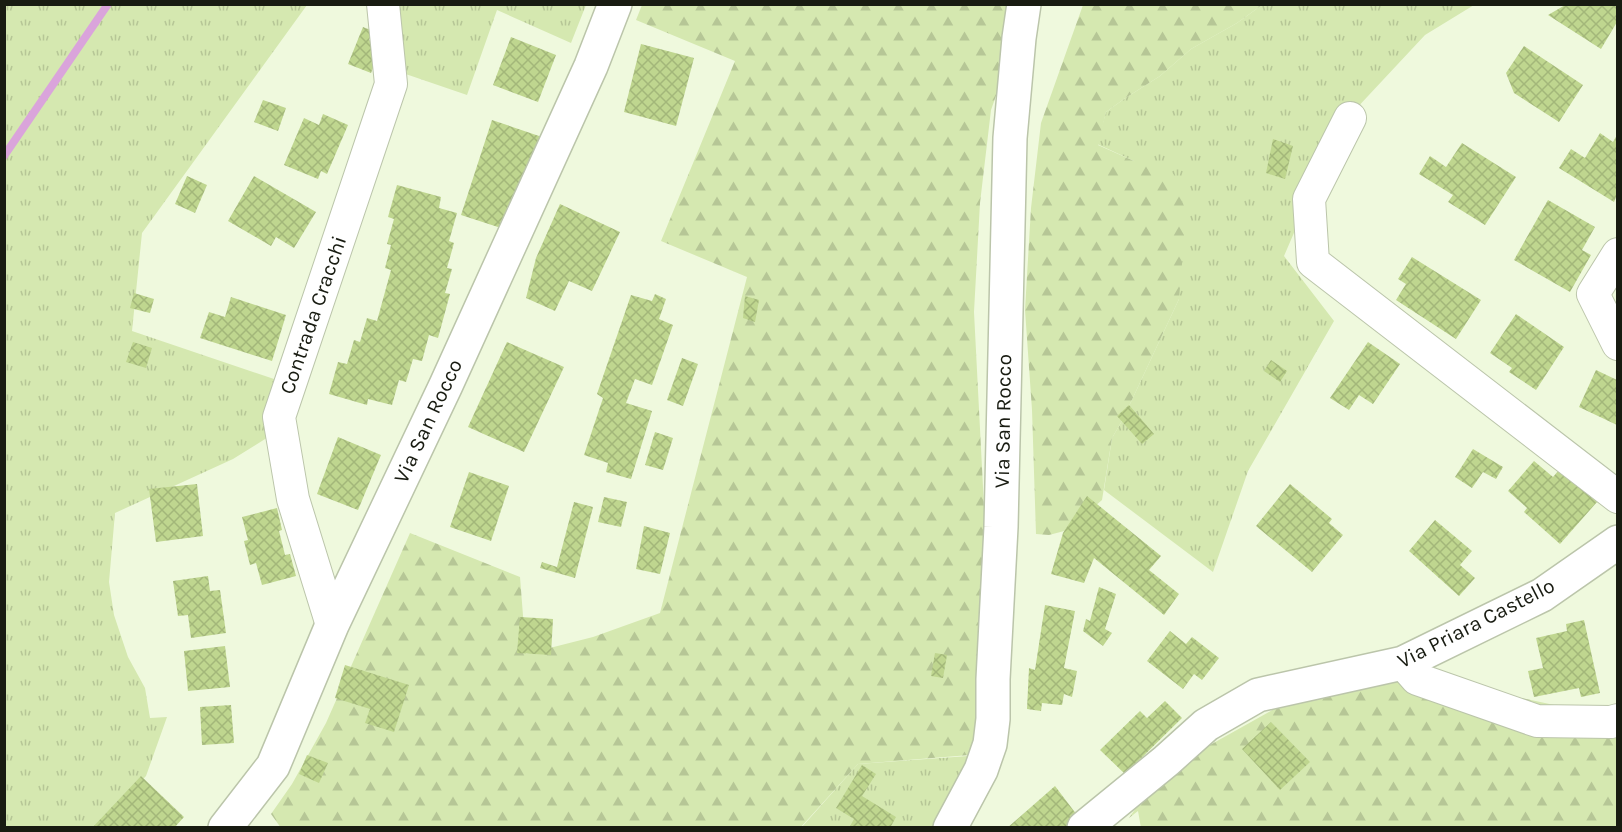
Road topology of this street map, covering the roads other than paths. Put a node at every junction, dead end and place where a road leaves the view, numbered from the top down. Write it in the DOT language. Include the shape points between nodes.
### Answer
graph roads {
  1 [pos="383,4"];
  2 [pos="615,4"];
  3 [pos="1024,4"];
  4 [pos="1350,118"];
  5 [pos="1617,254"];
  6 [pos="1617,344"];
  7 [pos="1617,497"];
  8 [pos="1617,542"];
  9 [pos="332,625"];
  10 [pos="1403,663"];
  11 [pos="1617,720"];
  12 [pos="225,828"];
  13 [pos="950,828"];
  14 [pos="1084,828"];
  1 -- 9 [label="street, Contrada Cracchi" via="391,84 279,417 292,499"];
  2 -- 9 [label="street, Via San Rocco" via="591,66"];
  3 -- 13 [label="street, Via San Rocco" via="1010,138 993,719 981,770"];
  4 -- 7 [label="street" via="1309,199 1313,262"];
  5 -- 6 [label="street" via="1593,294"];
  8 -- 10 [label="street, Via Priara Castello" via="1542,595"];
  9 -- 12 [label="street, Via San Rocco" via="273,766"];
  10 -- 11 [label="street" via="1417,680 1537,721"];
  10 -- 14 [label="street, Via Priara Castello" via="1258,695 1206,725"];
}
